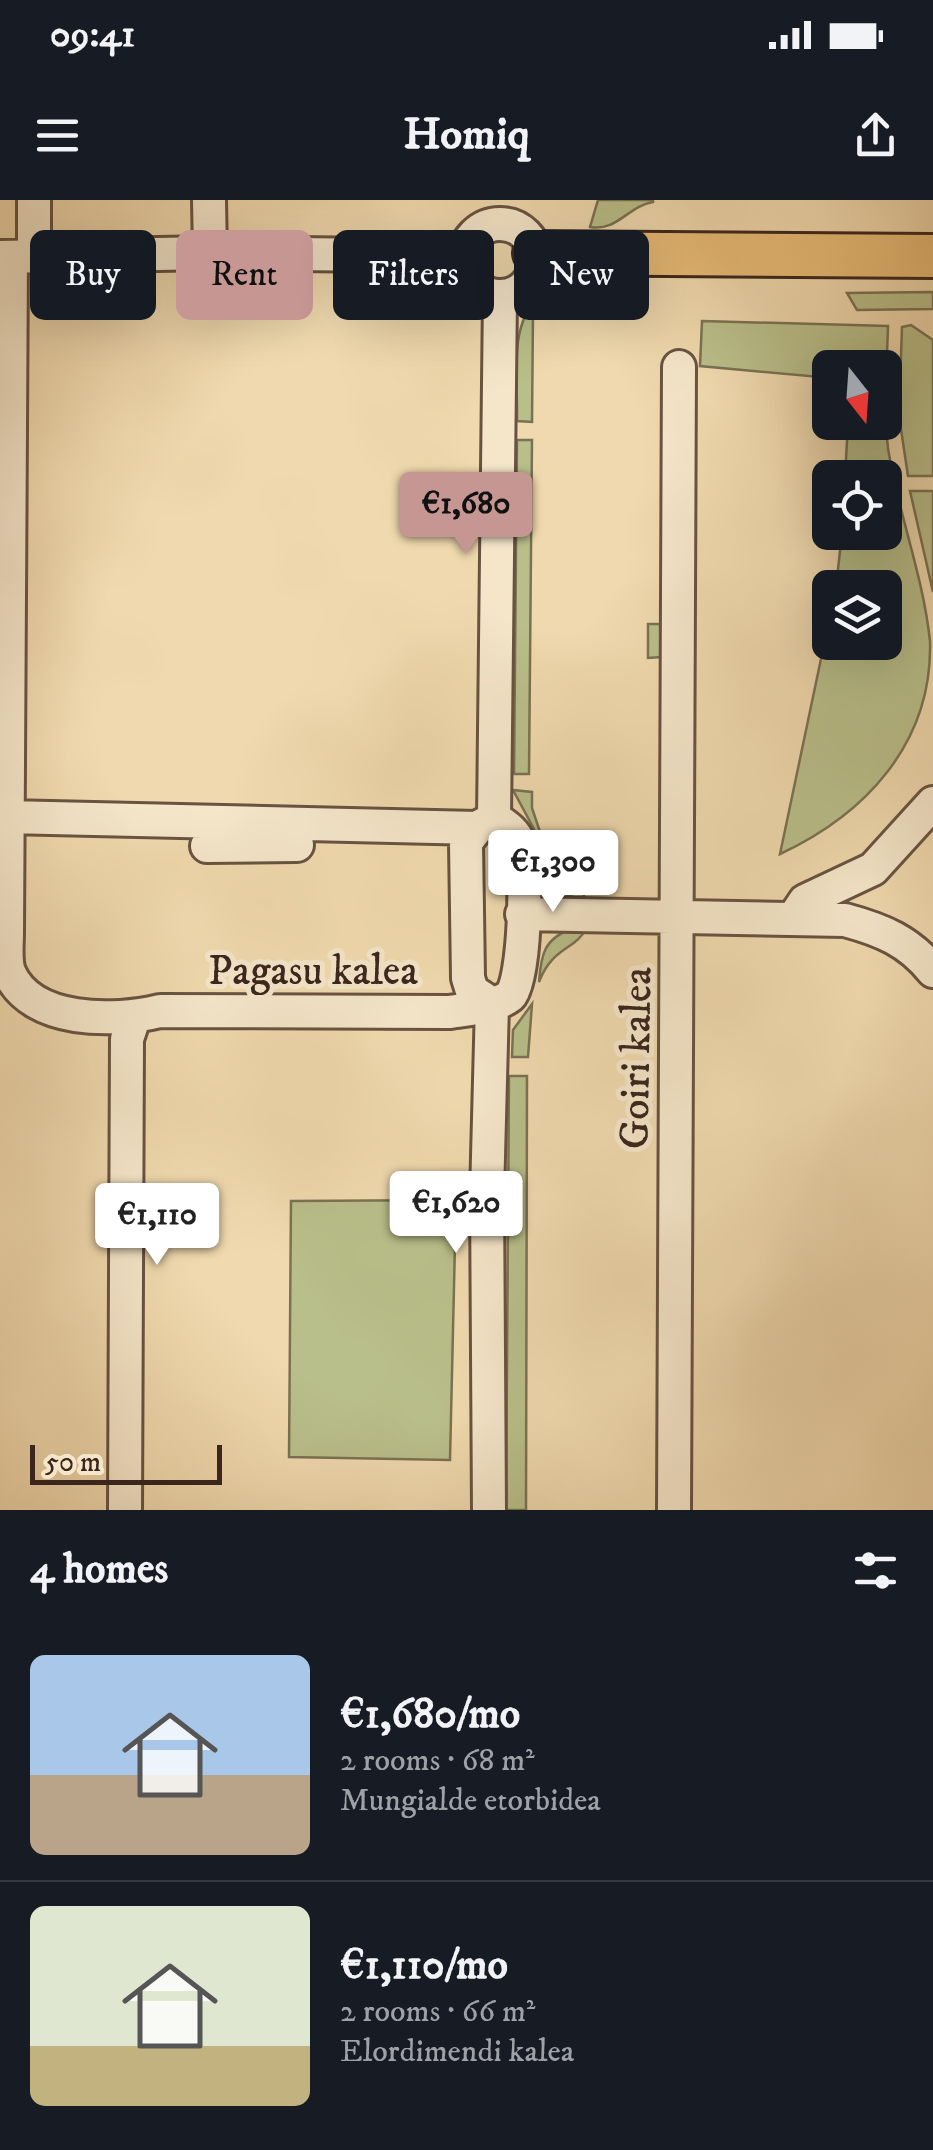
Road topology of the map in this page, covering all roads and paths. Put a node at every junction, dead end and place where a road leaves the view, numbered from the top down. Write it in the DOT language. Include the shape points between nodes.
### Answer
graph roads {
  1 [pos="34,200"];
  2 [pos="209,200"];
  3 [pos="503,212"];
  4 [pos="210,230"];
  5 [pos="480,230"];
  6 [pos="521,230"];
  7 [pos="176,254"];
  8 [pos="649,254"];
  9 [pos="933,256"];
  10 [pos="15,257"];
  11 [pos="514,291"];
  12 [pos="494,294"];
  13 [pos="500,296"];
  14 [pos="680,367"];
  15 [pos="933,803"];
  16 [pos="8,816"];
  17 [pos="479,829"];
  18 [pos="207,846"];
  19 [pos="872,869"];
  20 [pos="522,914"];
  21 [pos="678,915"];
  22 [pos="795,916"];
  23 [pos="876,929"];
  24 [pos="933,972"];
  25 [pos="492,1004"];
  26 [pos="134,1018"];
  27 [pos="125,1510"];
  28 [pos="489,1510"];
  29 [pos="674,1510"];
  1 -- 10 [label="street, Pagasu kalea"];
  2 -- 4 [label="street"];
  3 -- 5 [label="street"];
  3 -- 6 [label="street"];
  7 -- 10 [label="street"];
  8 -- 9 [label="main road"];
  10 -- 16 [label="street, Pagasu kalea"];
  11 -- 13 [label="street"];
  12 -- 13 [label="street"];
  13 -- 17 [label="street"];
  14 -- 21 [label="street, Goiri kalea"];
  15 -- 19 [label="street"];
  16 -- 17 [label="street"];
  16 -- 26 [label="street, Pagasu kalea" via="8,969 21,991 68,1014"];
  17 -- 18 [label="street"];
  17 -- 20 [label="street" via="514,832 522,850"];
  17 -- 25 [label="street" via="468,978 472,991"];
  19 -- 22 [label="street" via="805,900"];
  19 -- 23 [label="street"];
  20 -- 21 [label="street"];
  20 -- 25 [label="street" via="520,979 511,995"];
  21 -- 22 [label="street"];
  21 -- 29 [label="street, Goiri kalea"];
  22 -- 23 [label="street"];
  23 -- 24 [label="street" via="918,953"];
  25 -- 26 [label="street, Pagasu kalea" via="450,1012 160,1011"];
  25 -- 28 [label="street"];
  26 -- 27 [label="street" via="127,1039"];
}
